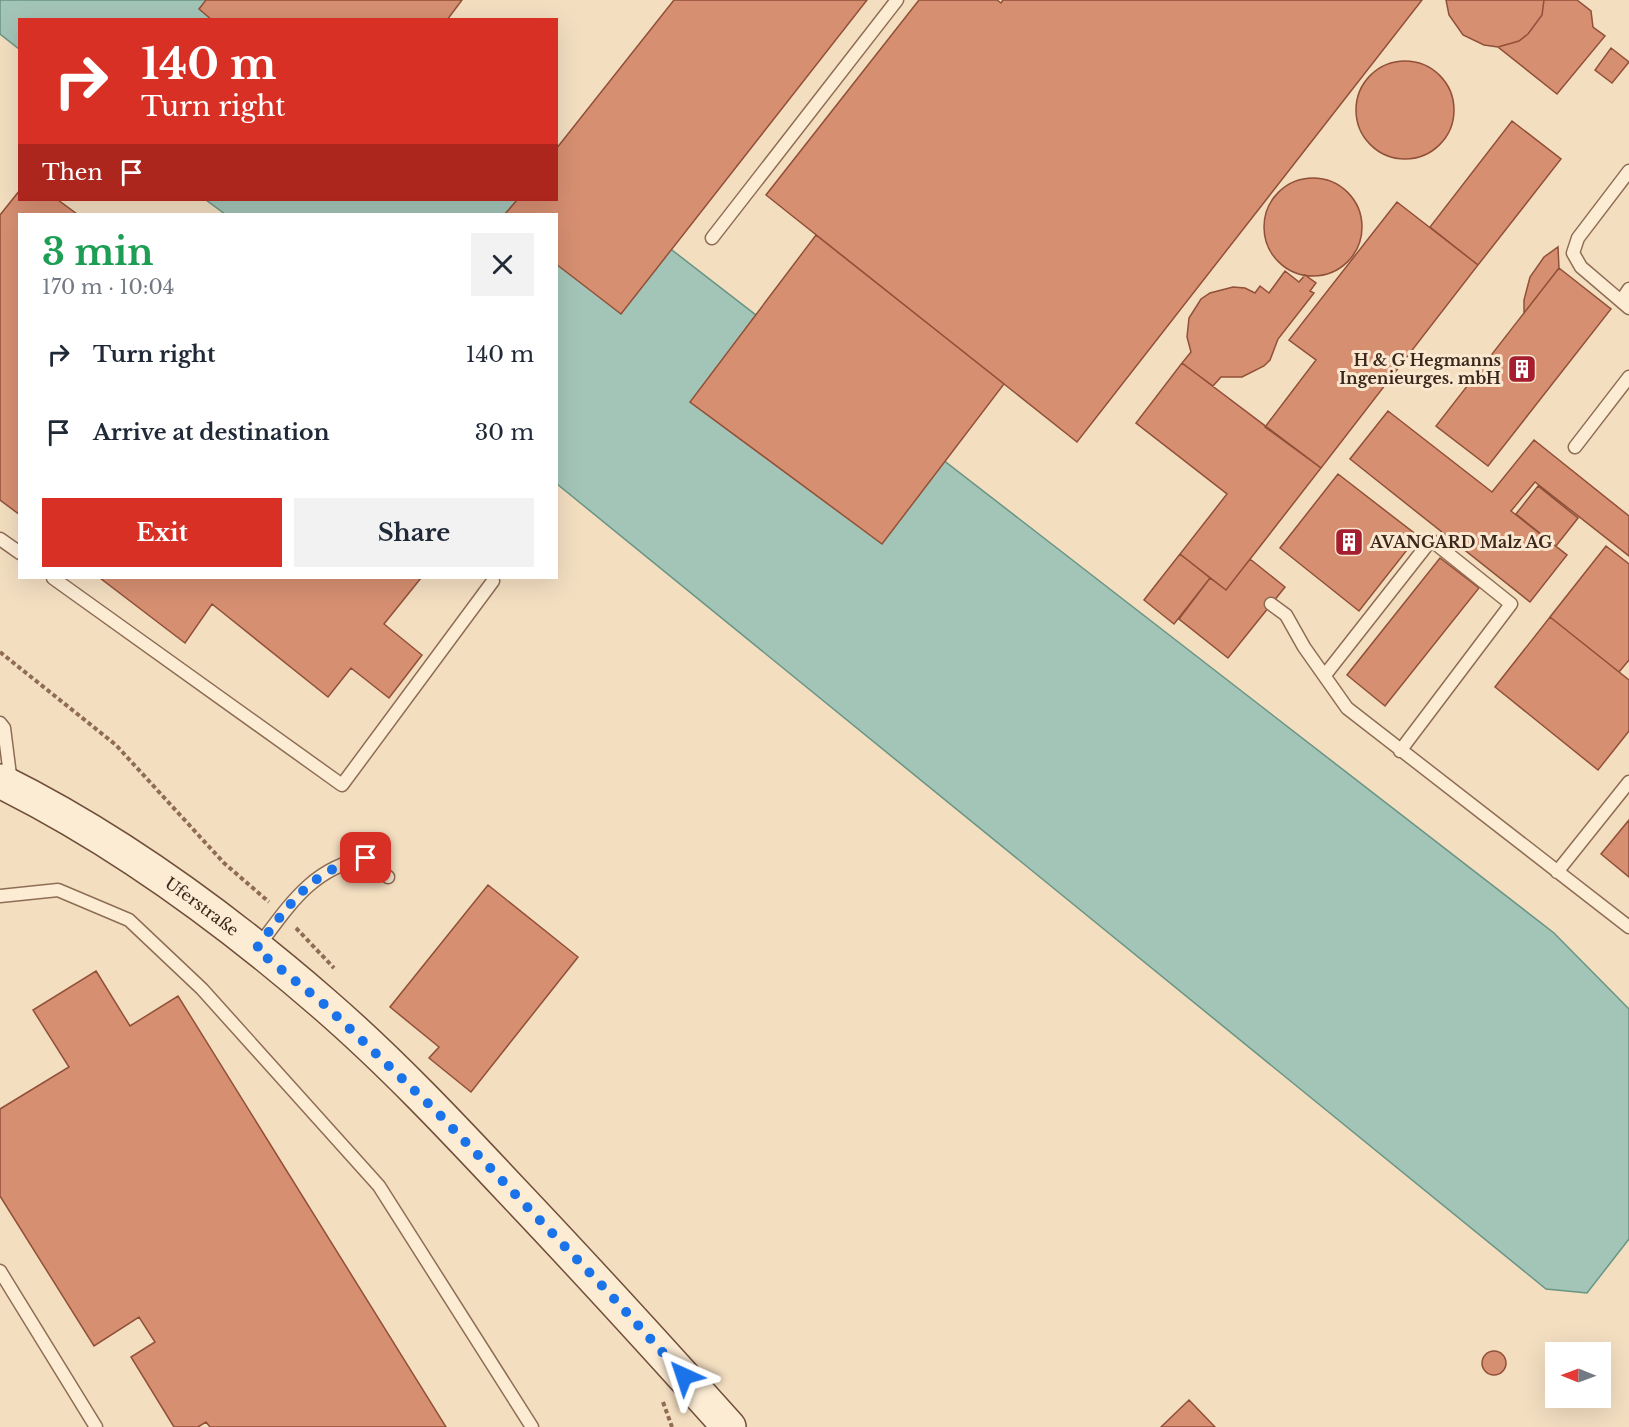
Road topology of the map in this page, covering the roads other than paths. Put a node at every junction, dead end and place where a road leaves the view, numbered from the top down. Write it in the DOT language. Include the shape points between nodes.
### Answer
graph roads {
  1 [pos="897,0"];
  2 [pos="1629,171"];
  3 [pos="712,238"];
  4 [pos="1629,289"];
  5 [pos="1625,304"];
  6 [pos="1629,377"];
  7 [pos="1575,447"];
  8 [pos="0,539"];
  9 [pos="18,552"];
  10 [pos="54,579"];
  11 [pos="493,581"];
  12 [pos="1271,604"];
  13 [pos="1325,675"];
  14 [pos="0,723"];
  15 [pos="1400,751"];
  16 [pos="1629,782"];
  17 [pos="6,784"];
  18 [pos="1557,872"];
  19 [pos="388,877"];
  20 [pos="0,896"];
  21 [pos="1629,927"];
  22 [pos="256,949"];
  23 [pos="0,1271"];
  24 [pos="96,1427"];
  25 [pos="532,1427"];
  26 [pos="729,1427"];
  1 -- 3 [label="lane"];
  2 -- 5 [label="lane" via="1578,238 1573,253 1581,267"];
  4 -- 5 [label="lane"];
  6 -- 7 [label="lane"];
  8 -- 9 [label="lane"];
  10 -- 11 [label="lane" via="342,785"];
  12 -- 13 [label="lane" via="1286,615"];
  13 -- 15 [label="lane" via="1347,708"];
  13 -- 15 [label="lane" via="1431,540 1511,604"];
  14 -- 17 [label="lane" via="4,728"];
  15 -- 18 [label="lane"];
  16 -- 18 [label="lane"];
  17 -- 22 [label="main road, Uferstraße" via="97,834 210,912"];
  18 -- 21 [label="lane"];
  19 -- 22 [label="lane" via="366,858 326,871 298,893"];
  20 -- 25 [label="lane" via="58,890 129,920 202,989 379,1186"];
  22 -- 26 [label="main road, Uferstraße" via="325,1005 437,1112 608,1292"];
  23 -- 24 [label="lane"];
}
